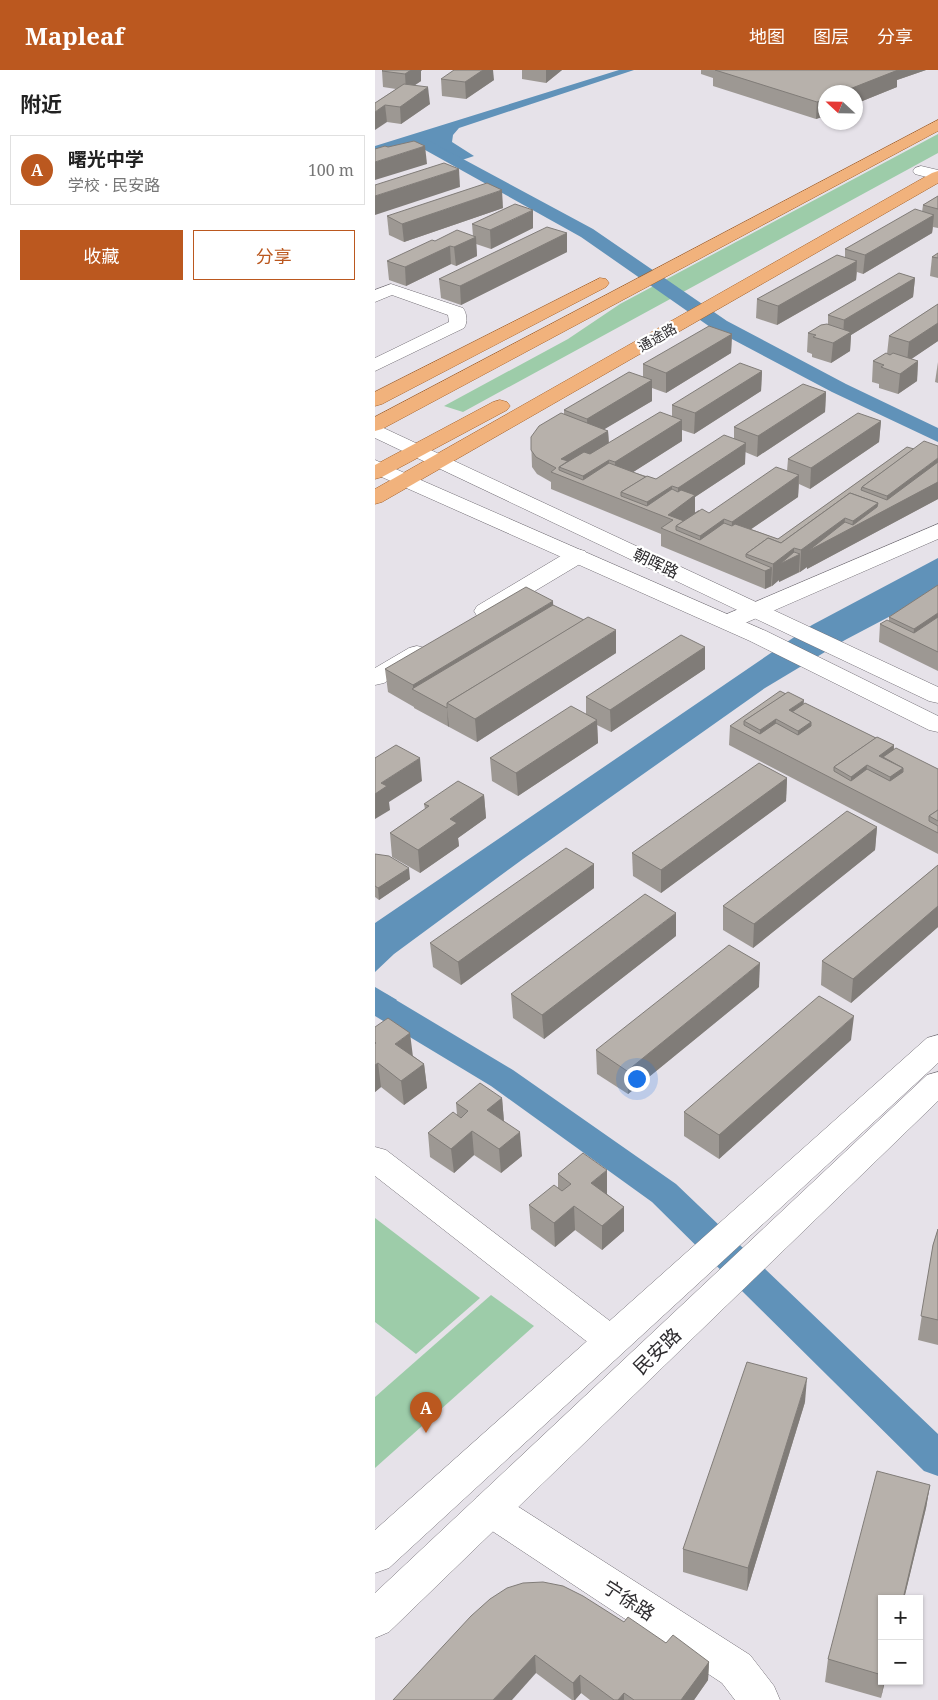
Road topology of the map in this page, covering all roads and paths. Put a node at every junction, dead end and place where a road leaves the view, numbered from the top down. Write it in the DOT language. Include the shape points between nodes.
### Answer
graph roads {
  1 [pos="938,108"];
  2 [pos="938,125"];
  3 [pos="894,131"];
  4 [pos="938,161"];
  5 [pos="921,171"];
  6 [pos="938,176"];
  7 [pos="766,256"];
  8 [pos="613,276"];
  9 [pos="725,279"];
  10 [pos="375,297"];
  11 [pos="375,365"];
  12 [pos="375,400"];
  13 [pos="375,425"];
  14 [pos="375,430"];
  15 [pos="418,450"];
  16 [pos="440,461"];
  17 [pos="377,469"];
  18 [pos="407,480"];
  19 [pos="375,498"];
  20 [pos="938,531"];
  21 [pos="577,556"];
  22 [pos="766,614"];
  23 [pos="468,622"];
  24 [pos="728,622"];
  25 [pos="434,642"];
  26 [pos="375,678"];
  27 [pos="938,696"];
  28 [pos="938,725"];
  29 [pos="938,1046"];
  30 [pos="938,1083"];
  31 [pos="375,1160"];
  32 [pos="611,1341"];
  33 [pos="490,1509"];
  34 [pos="375,1555"];
  35 [pos="375,1619"];
  36 [pos="760,1700"];
  1 -- 3 [label="main road"];
  2 -- 13 [label="main road"];
  4 -- 5 [label="main road"];
  5 -- 6 [label="main road"];
  5 -- 7 [label="main road"];
  6 -- 16 [label="main road, 通途路"];
  8 -- 12 [label="main road"];
  9 -- 15 [label="main road, 通途路"];
  10 -- 11 [label="main road" via="391,289 457,312 459,324"];
  14 -- 15 [label="main road, 朝晖路"];
  15 -- 16 [label="main road, 朝晖路"];
  15 -- 17 [label="main road, 通途路"];
  16 -- 18 [label="main road, 通途路"];
  16 -- 22 [label="main road, 朝晖路"];
  17 -- 18 [label="main road, 朝晖路"];
  18 -- 19 [label="main road, 通途路"];
  18 -- 21 [label="main road, 朝晖路"];
  20 -- 22 [label="main road"];
  21 -- 23 [label="main road"];
  21 -- 24 [label="main road, 朝晖路"];
  22 -- 24 [label="main road"];
  22 -- 27 [label="main road, 朝晖路"];
  24 -- 28 [label="main road, 朝晖路"];
  25 -- 26 [label="main road"];
  29 -- 32 [label="main road"];
  30 -- 33 [label="main road, 民安路"];
  31 -- 32 [label="main road"];
  32 -- 34 [label="main road"];
  33 -- 35 [label="main road, 民安路"];
  33 -- 36 [label="main road, 宁徐路" via="736,1669"];
}
